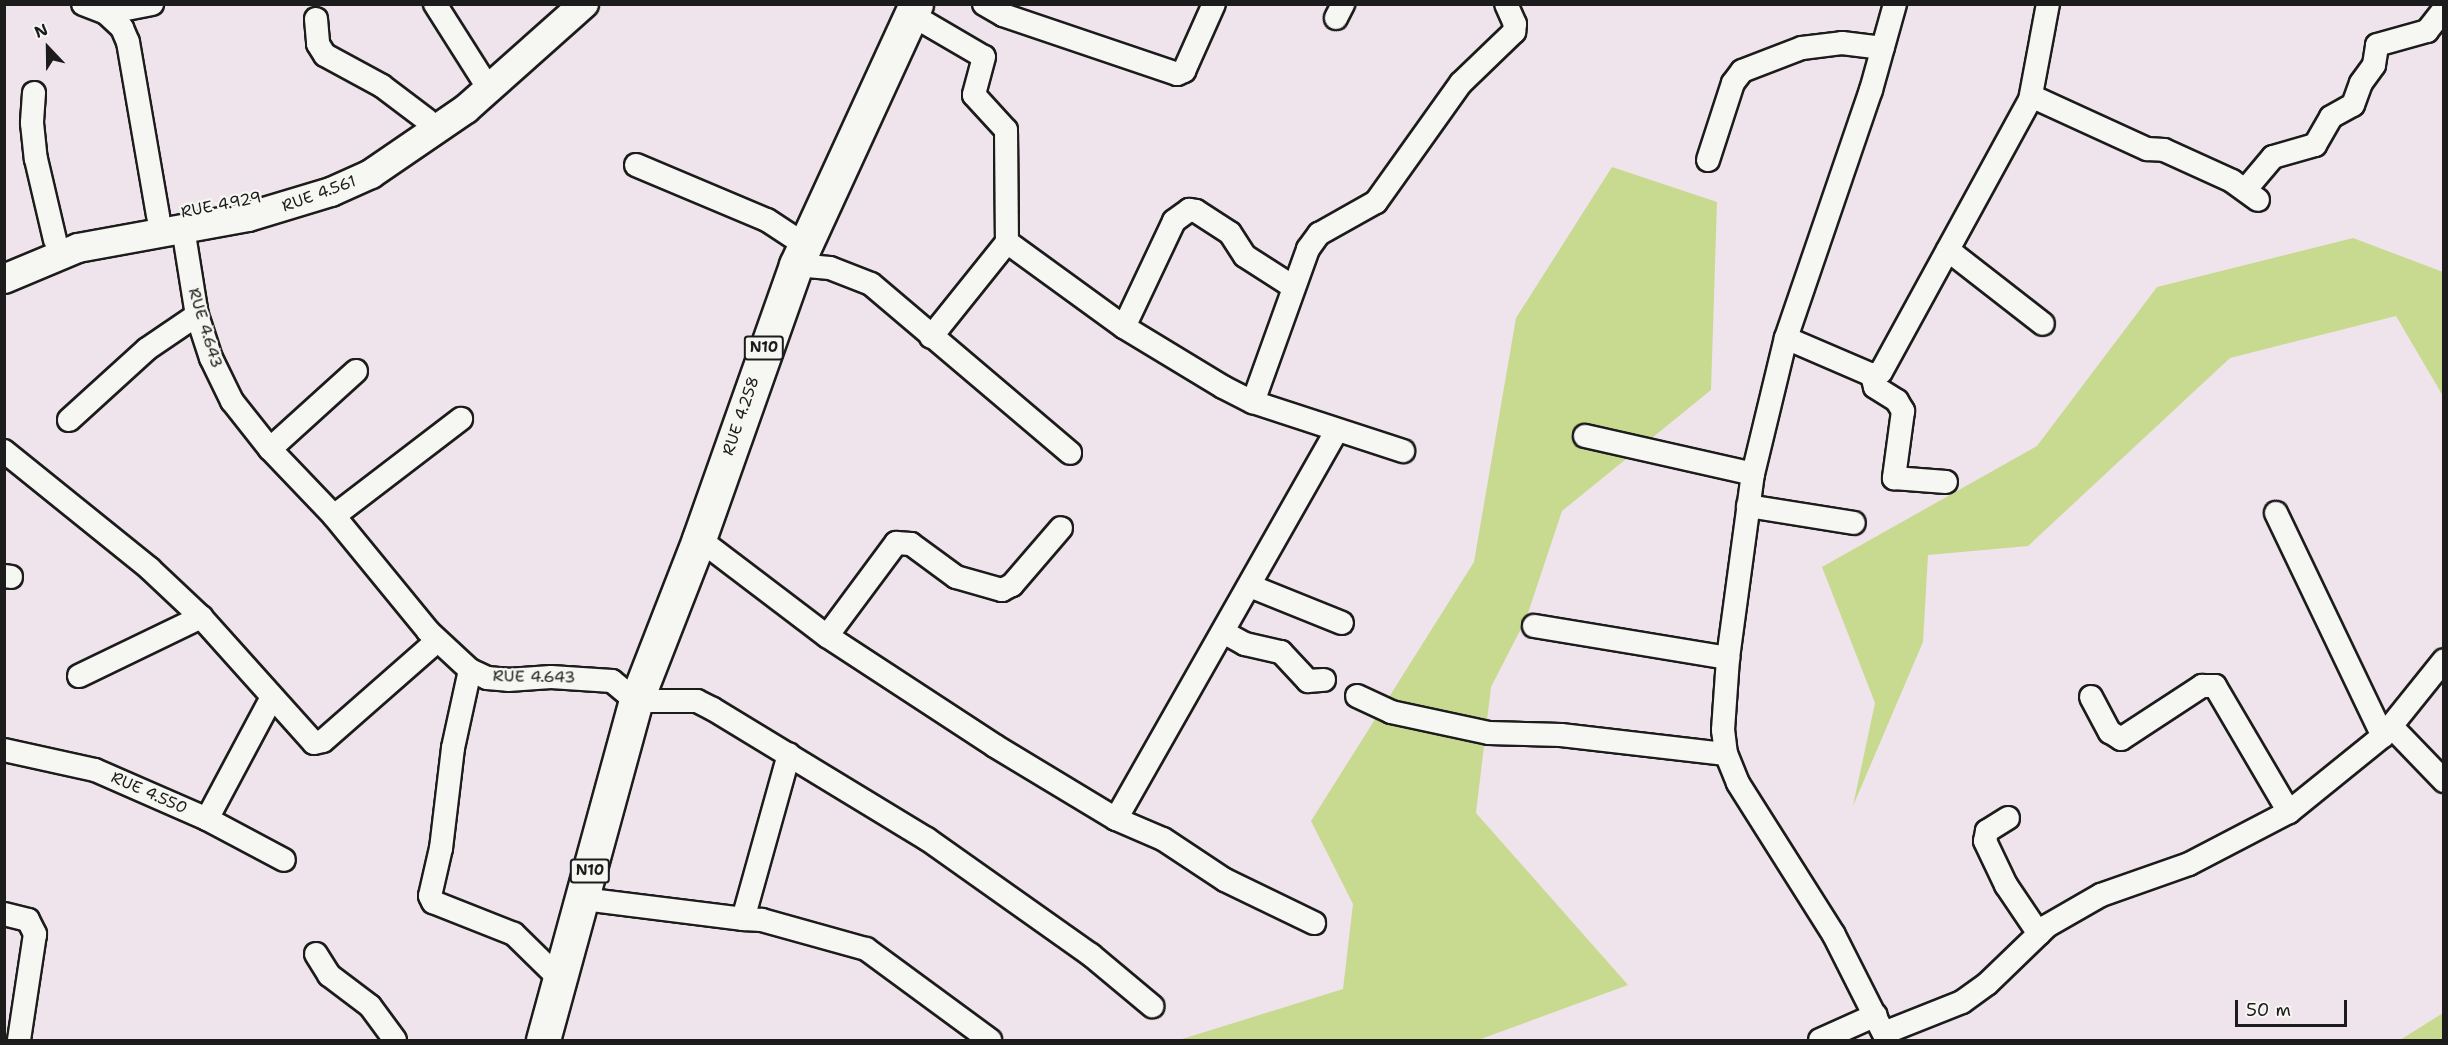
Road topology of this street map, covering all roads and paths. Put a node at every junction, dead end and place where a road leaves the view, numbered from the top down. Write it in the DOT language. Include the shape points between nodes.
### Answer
graph roads {
  1 [pos="82,4"];
  2 [pos="152,4"];
  3 [pos="435,4"];
  4 [pos="565,4"];
  5 [pos="584,4"];
  6 [pos="984,4"];
  7 [pos="1214,4"];
  8 [pos="1506,4"];
  9 [pos="1895,4"];
  10 [pos="2048,4"];
  11 [pos="2444,9"];
  12 [pos="914,10"];
  13 [pos="106,14"];
  14 [pos="316,19"];
  15 [pos="1883,48"];
  16 [pos="482,78"];
  17 [pos="34,93"];
  18 [pos="2031,96"];
  19 [pos="427,120"];
  20 [pos="1708,160"];
  21 [pos="636,165"];
  22 [pos="171,222"];
  23 [pos="55,240"];
  24 [pos="1007,242"];
  25 [pos="1948,250"];
  26 [pos="801,255"];
  27 [pos="4,262"];
  28 [pos="4,279"];
  29 [pos="1293,286"];
  30 [pos="198,315"];
  31 [pos="2043,324"];
  32 [pos="1124,327"];
  33 [pos="931,337"];
  34 [pos="1786,338"];
  35 [pos="356,371"];
  36 [pos="1872,375"];
  37 [pos="1254,402"];
  38 [pos="461,419"];
  39 [pos="69,420"];
  40 [pos="1336,431"];
  41 [pos="1585,436"];
  42 [pos="270,449"];
  43 [pos="4,451"];
  44 [pos="1403,451"];
  45 [pos="1070,453"];
  46 [pos="1753,474"];
  47 [pos="1946,482"];
  48 [pos="1748,506"];
  49 [pos="2276,513"];
  50 [pos="334,516"];
  51 [pos="1854,523"];
  52 [pos="1061,528"];
  53 [pos="699,539"];
  54 [pos="1250,586"];
  55 [pos="201,617"];
  56 [pos="1342,623"];
  57 [pos="1534,626"];
  58 [pos="1225,633"];
  59 [pos="827,636"];
  60 [pos="437,641"];
  61 [pos="1728,658"];
  62 [pos="2442,664"];
  63 [pos="470,669"];
  64 [pos="79,676"];
  65 [pos="1324,680"];
  66 [pos="1357,696"];
  67 [pos="2091,697"];
  68 [pos="271,699"];
  69 [pos="636,701"];
  70 [pos="2388,731"];
  71 [pos="4,750"];
  72 [pos="789,754"];
  73 [pos="1726,754"];
  74 [pos="2444,781"];
  75 [pos="2289,812"];
  76 [pos="2008,818"];
  77 [pos="207,819"];
  78 [pos="1116,819"];
  79 [pos="284,860"];
  80 [pos="583,899"];
  81 [pos="4,914"];
  82 [pos="743,919"];
  83 [pos="1314,923"];
  84 [pos="2039,934"];
  85 [pos="316,954"];
  86 [pos="559,978"];
  87 [pos="1152,1006"];
  88 [pos="1882,1030"];
  89 [pos="990,1040"];
  90 [pos="19,1041"];
  91 [pos="395,1041"];
  92 [pos="543,1041"];
  93 [pos="1820,1041"];
  1 -- 13 [label="street"];
  2 -- 13 [label="street"];
  3 -- 16 [label="street"];
  4 -- 16 [label="main road, RUE 4.929"];
  5 -- 22 [label="main road, RUE 4.561" via="466,109 371,174 296,204"];
  6 -- 7 [label="street" via="1003,15 1177,74 1184,71"];
  8 -- 29 [label="street" via="1515,24 1514,32 1461,82 1376,202 1319,234 1308,249"];
  9 -- 15 [label="street"];
  10 -- 18 [label="street"];
  11 -- 18 [label="street" via="2427,31 2377,45 2374,65 2361,83 2353,105 2331,117 2315,145 2273,157 2252,195 2164,150 2147,149"];
  12 -- 24 [label="street" via="984,57 974,95 1006,130"];
  12 -- 26 [label="highway, RUE 4.258 / N10"];
  13 -- 22 [label="street, RUE 4.643" via="122,28 128,42"];
  14 -- 19 [label="street" via="318,44 325,55 382,86"];
  15 -- 20 [label="street" via="1842,43 1802,48 1742,71 1733,83"];
  15 -- 34 [label="street"];
  16 -- 19 [label="main road, RUE 4.929"];
  17 -- 23 [label="street" via="36,159"];
  18 -- 25 [label="street"];
  19 -- 22 [label="main road, RUE 4.929" via="380,152 324,179"];
  21 -- 26 [label="street" via="767,220"];
  22 -- 23 [label="main road, RUE 4.929"];
  22 -- 28 [label="main road, RUE 4.561" via="78,248"];
  22 -- 30 [label="street, RUE 4.643"];
  23 -- 27 [label="main road, RUE 4.929"];
  24 -- 32 [label="street"];
  24 -- 33 [label="street"];
  25 -- 31 [label="street"];
  25 -- 36 [label="street" via="1881,372"];
  26 -- 33 [label="street" via="871,284"];
  26 -- 53 [label="highway, RUE 4.258 / N10"];
  29 -- 32 [label="street" via="1245,256 1230,233 1189,210 1174,221"];
  29 -- 37 [label="street"];
  30 -- 39 [label="street" via="147,349"];
  30 -- 42 [label="street, RUE 4.643" via="232,401"];
  32 -- 37 [label="street"];
  33 -- 45 [label="street"];
  34 -- 36 [label="street"];
  34 -- 46 [label="street"];
  35 -- 42 [label="street"];
  36 -- 47 [label="street" via="1875,387 1897,401 1903,411 1894,478"];
  37 -- 40 [label="street"];
  38 -- 50 [label="street"];
  40 -- 44 [label="street"];
  40 -- 54 [label="street"];
  41 -- 46 [label="street"];
  42 -- 50 [label="street, RUE 4.643"];
  43 -- 55 [label="street" via="150,568"];
  46 -- 48 [label="street"];
  48 -- 51 [label="street"];
  48 -- 61 [label="street"];
  49 -- 70 [label="street"];
  50 -- 60 [label="street, RUE 4.643"];
  52 -- 59 [label="street" via="1012,585 1002,590 956,577 911,544 896,543"];
  53 -- 59 [label="street"];
  53 -- 69 [label="highway, RUE 4.258 / N10"];
  54 -- 56 [label="street"];
  54 -- 58 [label="street"];
  55 -- 64 [label="street"];
  55 -- 68 [label="street"];
  57 -- 61 [label="street"];
  58 -- 65 [label="street" via="1245,644 1281,652 1308,681"];
  58 -- 78 [label="street"];
  59 -- 78 [label="street"];
  60 -- 63 [label="street, RUE 4.643"];
  60 -- 68 [label="street" via="319,744"];
  61 -- 73 [label="street" via="1723,730"];
  62 -- 70 [label="street"];
  63 -- 69 [label="street, RUE 4.643" via="487,678 508,680 550,676 612,681"];
  63 -- 86 [label="street" via="453,748 441,848 430,896 434,902 514,934"];
  66 -- 73 [label="street" via="1391,712 1489,733 1561,735"];
  67 -- 75 [label="street" via="2110,732 2121,739 2202,686 2215,686"];
  68 -- 77 [label="street"];
  69 -- 72 [label="street" via="697,700"];
  69 -- 80 [label="highway, N10"];
  70 -- 74 [label="street"];
  70 -- 75 [label="street"];
  71 -- 77 [label="street, RUE 4.550" via="95,770"];
  72 -- 82 [label="street"];
  72 -- 87 [label="street" via="927,839 1091,955"];
  73 -- 88 [label="street" via="1738,783 1834,935"];
  75 -- 84 [label="street" via="2210,855 2101,895"];
  76 -- 84 [label="street" via="1987,831 1985,841 2006,885"];
  77 -- 79 [label="street, RUE 4.550"];
  78 -- 83 [label="street" via="1163,839 1225,880"];
  80 -- 82 [label="street"];
  80 -- 86 [label="highway, N10"];
  81 -- 90 [label="street" via="28,920 35,934"];
  82 -- 89 [label="street" via="762,920 866,949"];
  84 -- 88 [label="street" via="1988,984 1962,1002"];
  85 -- 91 [label="street" via="329,975 370,1006"];
  86 -- 92 [label="highway, N10"];
  88 -- 93 [label="street"];
}
